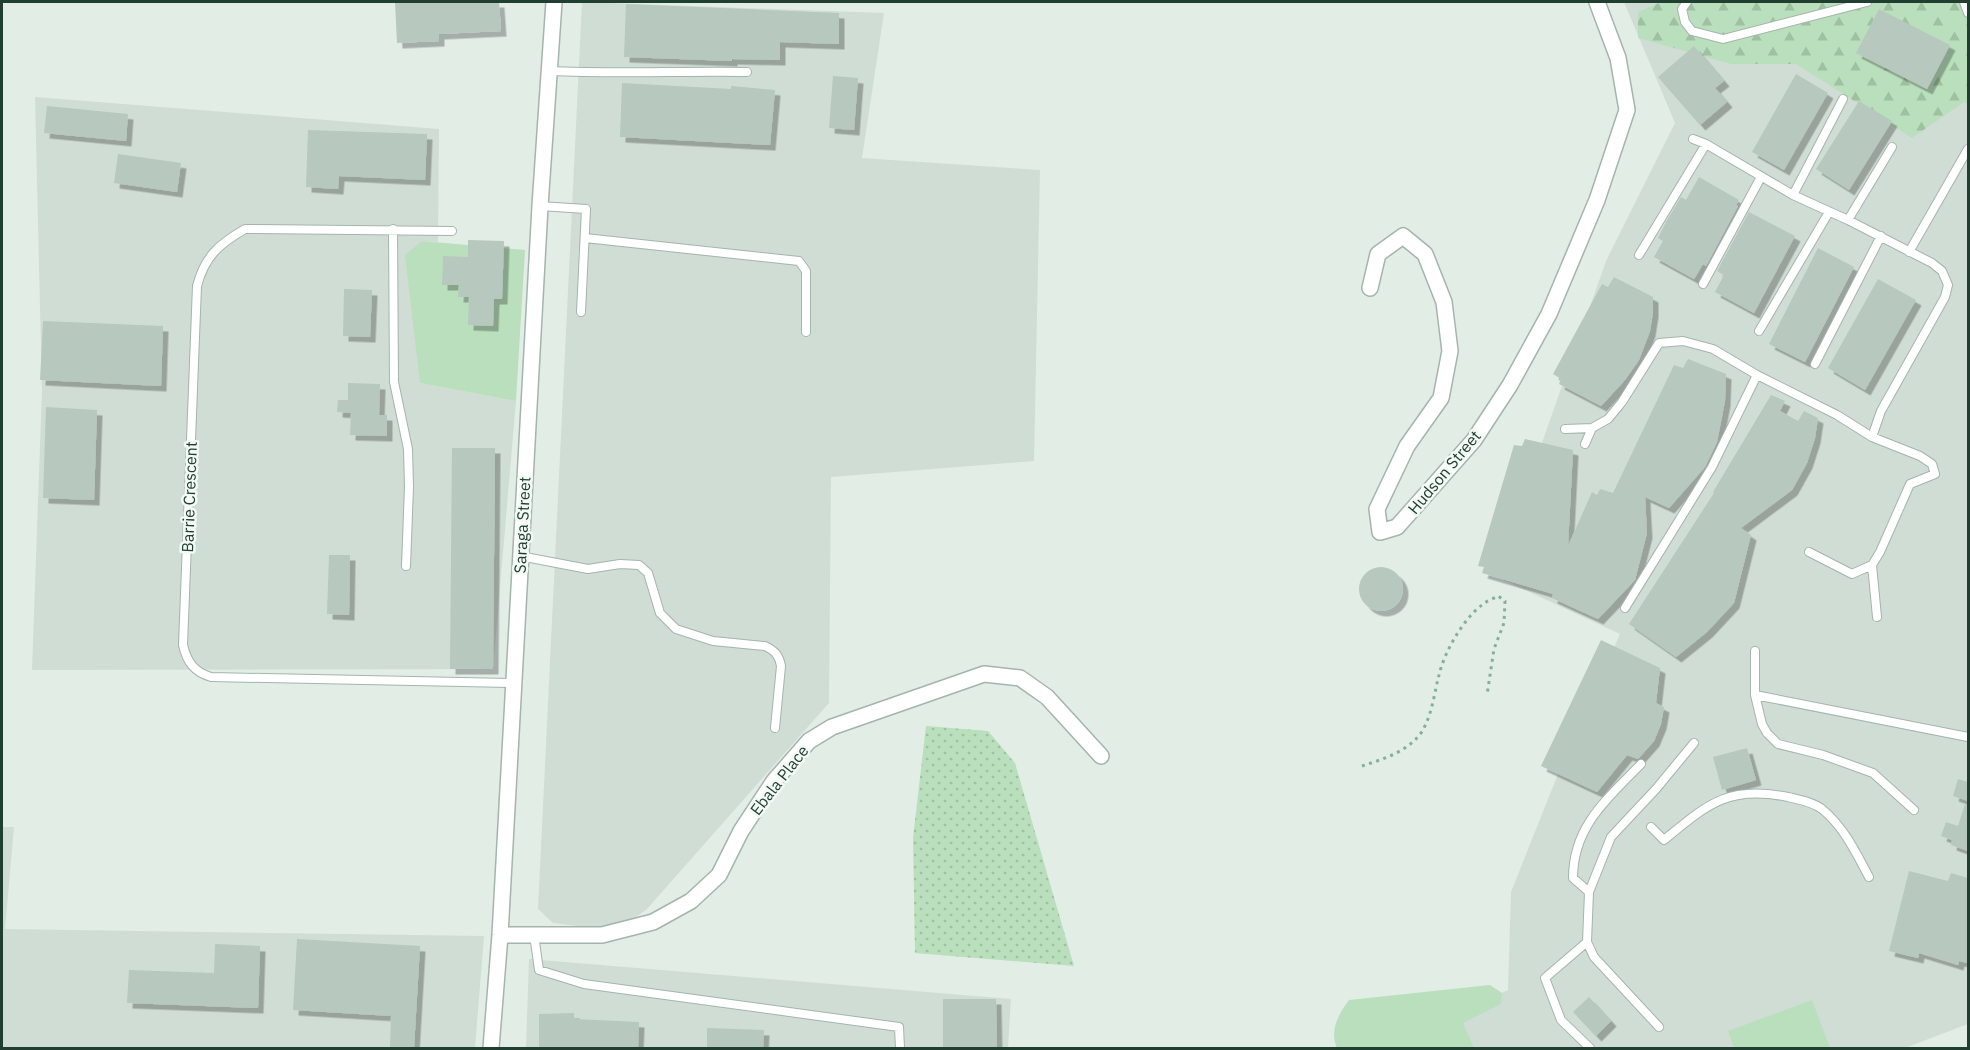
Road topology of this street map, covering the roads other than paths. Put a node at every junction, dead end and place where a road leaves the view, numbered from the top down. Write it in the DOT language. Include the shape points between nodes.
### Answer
graph roads {
  1 [pos="554,2"];
  2 [pos="1597,2"];
  3 [pos="1687,2"];
  4 [pos="1867,2"];
  5 [pos="1964,2"];
  6 [pos="1968,13"];
  7 [pos="550,71"];
  8 [pos="747,72"];
  9 [pos="1843,99"];
  10 [pos="1693,139"];
  11 [pos="1706,144"];
  12 [pos="1892,147"];
  13 [pos="1968,149"];
  14 [pos="1761,177"];
  15 [pos="1793,195"];
  16 [pos="540,206"];
  17 [pos="1829,212"];
  18 [pos="1848,220"];
  19 [pos="393,230"];
  20 [pos="452,231"];
  21 [pos="1881,236"];
  22 [pos="585,238"];
  23 [pos="1909,252"];
  24 [pos="1640,255"];
  25 [pos="1703,284"];
  26 [pos="1370,288"];
  27 [pos="581,312"];
  28 [pos="1759,331"];
  29 [pos="806,332"];
  30 [pos="1815,364"];
  31 [pos="1757,375"];
  32 [pos="1592,428"];
  33 [pos="1565,429"];
  34 [pos="1872,437"];
  35 [pos="1585,444"];
  36 [pos="1809,552"];
  37 [pos="520,556"];
  38 [pos="1872,565"];
  39 [pos="406,566"];
  40 [pos="1625,608"];
  41 [pos="1877,617"];
  42 [pos="1755,651"];
  43 [pos="513,683"];
  44 [pos="1755,695"];
  45 [pos="775,728"];
  46 [pos="1968,737"];
  47 [pos="1694,743"];
  48 [pos="1101,756"];
  49 [pos="1641,764"];
  50 [pos="1914,810"];
  51 [pos="1651,827"];
  52 [pos="1869,877"];
  53 [pos="1589,892"];
  54 [pos="500,935"];
  55 [pos="534,935"];
  56 [pos="1587,942"];
  57 [pos="1659,1027"];
  58 [pos="491,1048"];
  59 [pos="900,1048"];
  60 [pos="1590,1048"];
  1 -- 7 [label="street, Saraga Street"];
  2 -- 26 [label="street, Hudson Street" via="1618,58 1627,110 1596,200 1548,314 1510,385 1474,440 1397,528 1380,532 1377,509 1407,446 1442,398 1450,351 1444,302 1425,254 1403,236 1378,254"];
  3 -- 4 [label="lane" via="1682,9 1692,31 1723,39"];
  5 -- 6 [label="lane"];
  7 -- 8 [label="lane"];
  7 -- 16 [label="street, Saraga Street"];
  9 -- 15 [label="lane"];
  10 -- 11 [label="lane"];
  11 -- 14 [label="lane"];
  11 -- 24 [label="lane"];
  12 -- 18 [label="lane"];
  13 -- 23 [label="lane"];
  14 -- 15 [label="lane"];
  14 -- 25 [label="lane"];
  15 -- 17 [label="lane"];
  16 -- 22 [label="lane" via="586,209"];
  16 -- 37 [label="street, Saraga Street"];
  17 -- 18 [label="lane"];
  17 -- 28 [label="lane"];
  18 -- 21 [label="lane"];
  19 -- 20 [label="lane, Barrie Crescent"];
  19 -- 39 [label="lane" via="394,382 408,449"];
  19 -- 43 [label="lane, Barrie Crescent" via="245,229 214,250 201,269 197,286 185,656 200,674 211,677"];
  21 -- 23 [label="lane"];
  21 -- 30 [label="lane"];
  22 -- 27 [label="lane"];
  22 -- 29 [label="lane" via="800,261 806,271"];
  23 -- 34 [label="lane" via="1942,271 1948,285 1881,411"];
  31 -- 32 [label="lane" via="1713,349 1683,341 1659,343 1622,402 1608,419"];
  31 -- 34 [label="lane"];
  31 -- 40 [label="lane" via="1712,467"];
  32 -- 33 [label="lane"];
  32 -- 35 [label="lane"];
  34 -- 38 [label="lane" via="1927,459 1935,474 1910,484"];
  36 -- 38 [label="lane" via="1852,574"];
  37 -- 43 [label="street, Saraga Street"];
  37 -- 45 [label="lane" via="588,569 639,565 648,573 660,613 676,629 713,641 765,646 776,652 781,666"];
  38 -- 41 [label="lane"];
  42 -- 44 [label="lane"];
  43 -- 54 [label="street, Saraga Street"];
  44 -- 46 [label="lane"];
  44 -- 50 [label="lane" via="1762,723 1778,744 1873,773"];
  47 -- 53 [label="lane" via="1611,837"];
  48 -- 55 [label="street, Ebala Place" via="1047,697 1020,678 984,674 832,727 809,741 774,781 741,831 719,875 691,901 653,922 602,935"];
  49 -- 53 [label="lane" via="1582,831 1573,878"];
  51 -- 52 [label="lane" via="1664,840 1716,800 1750,793 1816,804 1845,834"];
  53 -- 56 [label="lane"];
  54 -- 55 [label="street, Ebala Place"];
  54 -- 58 [label="street, Saraga Street"];
  55 -- 59 [label="lane" via="538,970 585,984 899,1027"];
  56 -- 57 [label="lane" via="1594,957"];
  56 -- 60 [label="lane" via="1545,978 1561,1020"];
}
